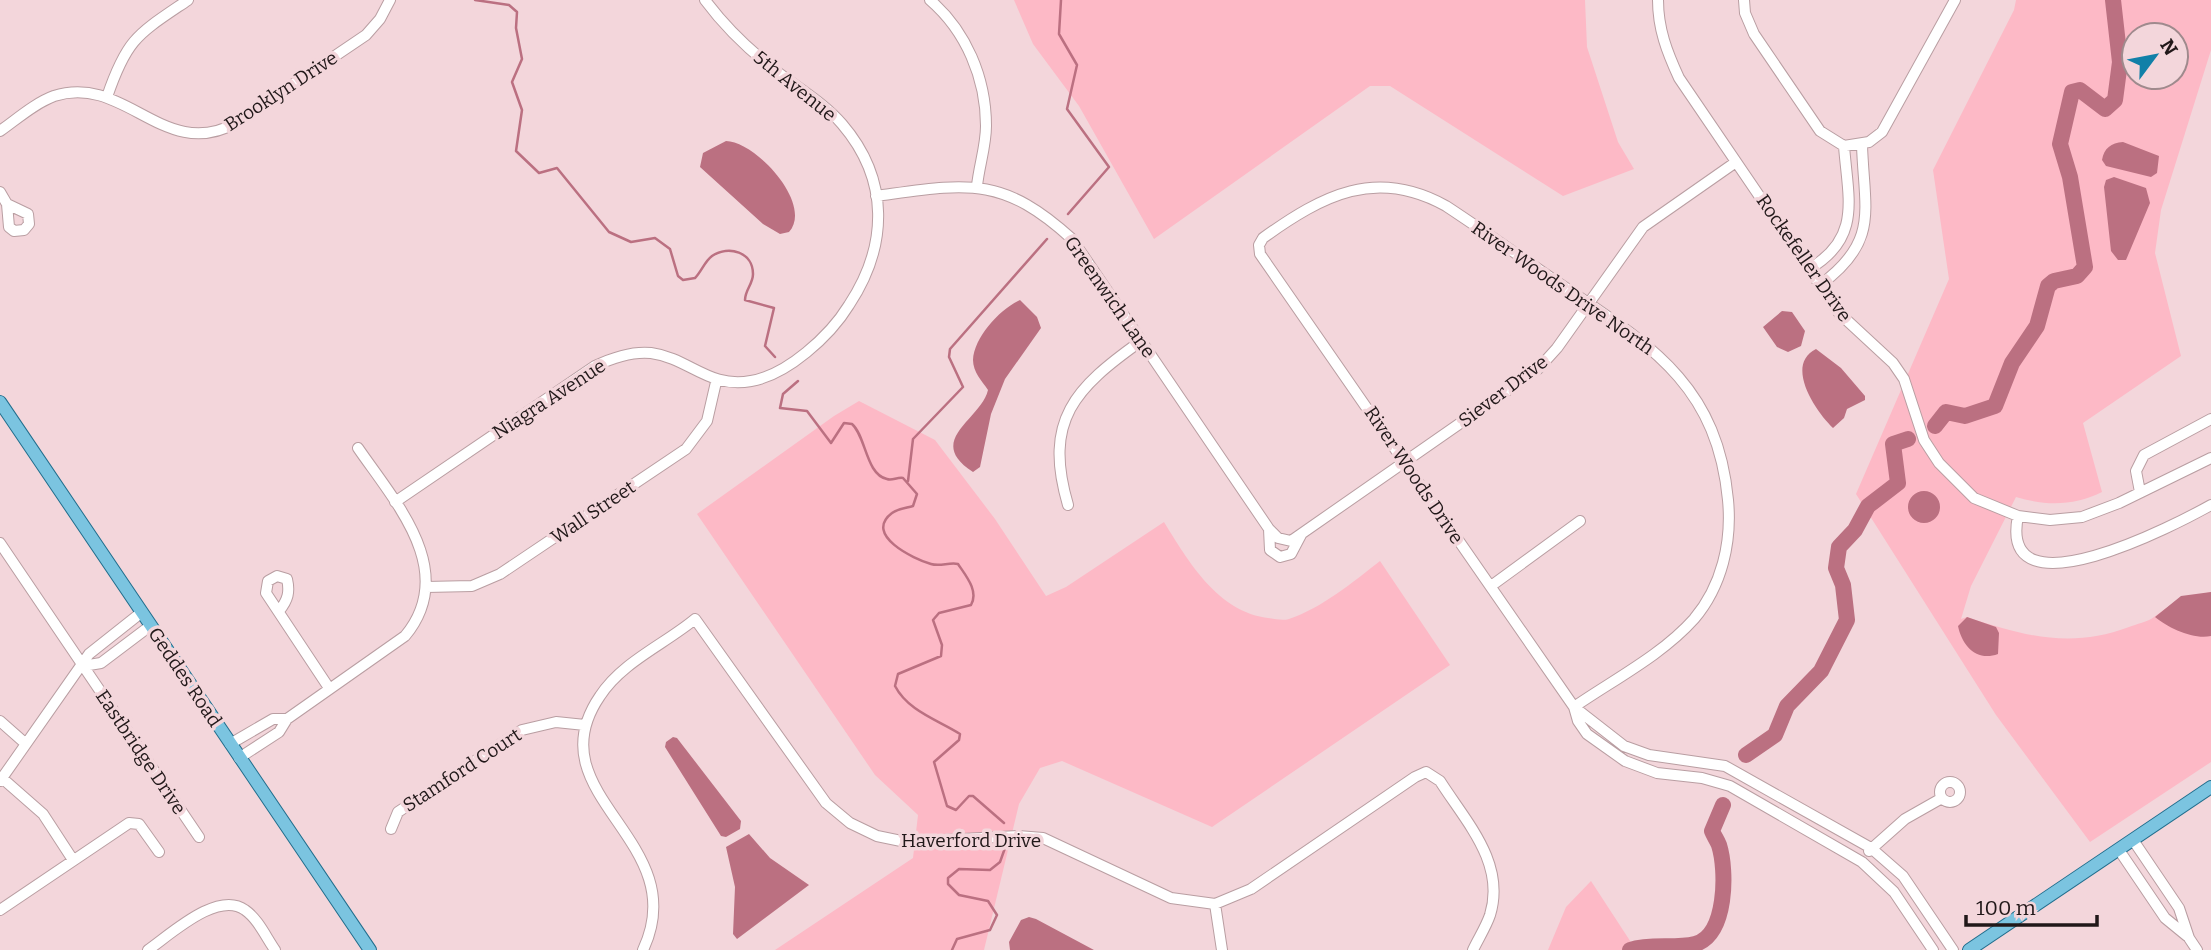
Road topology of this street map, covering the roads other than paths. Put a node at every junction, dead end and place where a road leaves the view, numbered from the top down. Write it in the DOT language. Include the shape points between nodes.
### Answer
graph roads {
  1 [pos="188,0"];
  2 [pos="390,0"];
  3 [pos="705,0"];
  4 [pos="930,0"];
  5 [pos="1658,0"];
  6 [pos="1744,0"];
  7 [pos="1955,0"];
  8 [pos="107,97"];
  9 [pos="0,131"];
  10 [pos="1862,145"];
  11 [pos="1844,146"];
  12 [pos="1737,162"];
  13 [pos="1863,173"];
  14 [pos="1846,175"];
  15 [pos="977,186"];
  16 [pos="0,192"];
  17 [pos="876,196"];
  18 [pos="8,204"];
  19 [pos="1260,242"];
  20 [pos="1842,242"];
  21 [pos="1856,250"];
  22 [pos="1809,270"];
  23 [pos="1820,285"];
  24 [pos="1588,303"];
  25 [pos="1141,341"];
  26 [pos="716,382"];
  27 [pos="0,402"];
  28 [pos="2211,419"];
  29 [pos="358,448"];
  30 [pos="2211,458"];
  31 [pos="1405,462"];
  32 [pos="2140,492"];
  33 [pos="395,502"];
  34 [pos="1068,505"];
  35 [pos="2211,505"];
  36 [pos="2018,516"];
  37 [pos="1580,521"];
  38 [pos="1269,529"];
  39 [pos="1301,534"];
  40 [pos="1286,540"];
  41 [pos="0,543"];
  42 [pos="1280,557"];
  43 [pos="1491,586"];
  44 [pos="426,587"];
  45 [pos="279,611"];
  46 [pos="142,612"];
  47 [pos="150,626"];
  48 [pos="83,666"];
  49 [pos="329,688"];
  50 [pos="1574,706"];
  51 [pos="287,719"];
  52 [pos="0,721"];
  53 [pos="585,725"];
  54 [pos="26,744"];
  55 [pos="230,744"];
  56 [pos="239,758"];
  57 [pos="1,779"];
  58 [pos="2211,787"];
  59 [pos="1942,798"];
  60 [pos="391,829"];
  61 [pos="199,838"];
  62 [pos="2133,840"];
  63 [pos="1871,848"];
  64 [pos="2119,850"];
  65 [pos="159,852"];
  66 [pos="73,860"];
  67 [pos="1862,862"];
  68 [pos="1215,904"];
  69 [pos="0,909"];
  70 [pos="2189,938"];
  71 [pos="148,950"];
  72 [pos="275,950"];
  73 [pos="370,950"];
  74 [pos="643,950"];
  75 [pos="1222,950"];
  76 [pos="1473,950"];
  77 [pos="1933,950"];
  78 [pos="1953,950"];
  79 [pos="1969,950"];
  80 [pos="2197,950"];
  1 -- 8 [label="street" via="128,46"];
  2 -- 8 [label="street, Brooklyn Drive" via="366,35 215,133 178,131"];
  3 -- 17 [label="street, 5th Avenue" via="743,43 842,125 870,169"];
  4 -- 15 [label="street" via="947,15 967,45 980,80 986,126"];
  5 -- 12 [label="street, Rockefeller Drive" via="1665,47 1679,78"];
  6 -- 11 [label="street" via="1754,34 1821,131"];
  7 -- 10 [label="street" via="1886,126"];
  8 -- 9 [label="street, Brooklyn Drive" via="54,96"];
  10 -- 11 [label="street"];
  10 -- 13 [label="street"];
  11 -- 14 [label="street"];
  12 -- 22 [label="street, Rockefeller Drive"];
  12 -- 24 [label="street, Siever Drive" via="1643,227"];
  13 -- 14 [label="street"];
  13 -- 21 [label="street" via="1866,219"];
  14 -- 20 [label="street" via="1848,225"];
  15 -- 17 [label="street, Greenwich Lane" via="932,186"];
  15 -- 25 [label="street, Greenwich Lane" via="1025,203 1072,239"];
  16 -- 18 [label="street"];
  17 -- 26 [label="street, 5th Avenue" via="876,248 862,286 845,313 780,372 743,383"];
  19 -- 24 [label="street, River Woods Drive North" via="1338,194 1369,187 1401,188 1446,206"];
  19 -- 31 [label="street, River Woods Drive" via="1260,254"];
  20 -- 21 [label="street"];
  20 -- 22 [label="street"];
  21 -- 23 [label="street" via="1847,264"];
  22 -- 23 [label="street, Rockefeller Drive"];
  23 -- 36 [label="street, Rockefeller Drive" via="1839,313 1894,363 1904,379 1924,440 1939,463 1974,498"];
  24 -- 31 [label="street, Siever Drive" via="1538,369"];
  24 -- 50 [label="street, River Woods Drive North" via="1653,349 1695,398 1721,457 1730,526 1718,577 1694,618 1669,641"];
  25 -- 34 [label="street" via="1092,377 1071,407 1059,453 1059,476"];
  25 -- 38 [label="street, Greenwich Lane"];
  26 -- 33 [label="street, Niagra Avenue" via="652,353 616,357 595,366"];
  26 -- 44 [label="street, Wall Street" via="707,421 686,449 500,574 472,586"];
  27 -- 46 [label="main road, Geddes Road"];
  28 -- 32 [label="street" via="2144,455 2136,471"];
  29 -- 33 [label="street"];
  30 -- 32 [label="street, Rockefeller Drive"];
  31 -- 39 [label="street, Siever Drive"];
  31 -- 43 [label="street, River Woods Drive"];
  32 -- 36 [label="street, Rockefeller Drive" via="2082,517"];
  33 -- 44 [label="street" via="421,547 428,573"];
  35 -- 36 [label="street" via="2116,551 2059,563 2038,560 2021,548 2015,533"];
  37 -- 43 [label="street"];
  38 -- 40 [label="street, Greenwich Lane"];
  38 -- 42 [label="street, Greenwich Lane" via="1270,550"];
  39 -- 40 [label="street, Siever Drive"];
  39 -- 42 [label="street, Siever Drive" via="1291,554"];
  41 -- 48 [label="street, Eastbridge Drive"];
  43 -- 50 [label="street, River Woods Drive"];
  44 -- 49 [label="street" via="405,636"];
  45 -- 49 [label="street"];
  46 -- 47 [label="main road, Geddes Road"];
  46 -- 48 [label="street" via="89,654"];
  47 -- 48 [label="street" via="101,663"];
  47 -- 55 [label="main road, Geddes Road"];
  48 -- 54 [label="street"];
  48 -- 61 [label="street, Eastbridge Drive"];
  49 -- 51 [label="street"];
  50 -- 63 [label="street, River Woods Drive" via="1625,746 1649,755 1725,766"];
  50 -- 67 [label="street, River Woods Drive" via="1587,734 1625,761 1657,773 1730,786"];
  51 -- 55 [label="street" via="273,719"];
  51 -- 56 [label="street" via="279,732"];
  52 -- 54 [label="street"];
  53 -- 60 [label="street, Stamford Court" via="556,722 522,730 398,811"];
  53 -- 68 [label="street, Haverford Drive" via="613,680 695,618 826,803 860,829 906,842 1043,838 1171,898"];
  53 -- 74 [label="street" via="591,780 640,856 652,884 653,919"];
  54 -- 57 [label="street"];
  55 -- 56 [label="main road, Geddes Road"];
  56 -- 73 [label="main road, Geddes Road"];
  57 -- 66 [label="street" via="43,814"];
  58 -- 62 [label="main road"];
  59 -- 63 [label="street" via="1905,819"];
  62 -- 64 [label="main road"];
  62 -- 70 [label="street" via="2179,908"];
  63 -- 67 [label="street"];
  63 -- 78 [label="street, River Woods Drive" via="1903,876"];
  64 -- 70 [label="street" via="2165,918"];
  64 -- 79 [label="main road"];
  65 -- 66 [label="street" via="142,826 133,822"];
  66 -- 69 [label="street"];
  67 -- 77 [label="street, River Woods Drive" via="1894,892"];
  68 -- 75 [label="street"];
  68 -- 76 [label="street" via="1251,889 1426,772 1440,781 1490,862 1494,897 1490,917"];
  70 -- 80 [label="street"];
  71 -- 72 [label="street" via="209,909 229,903 248,912"];
}
